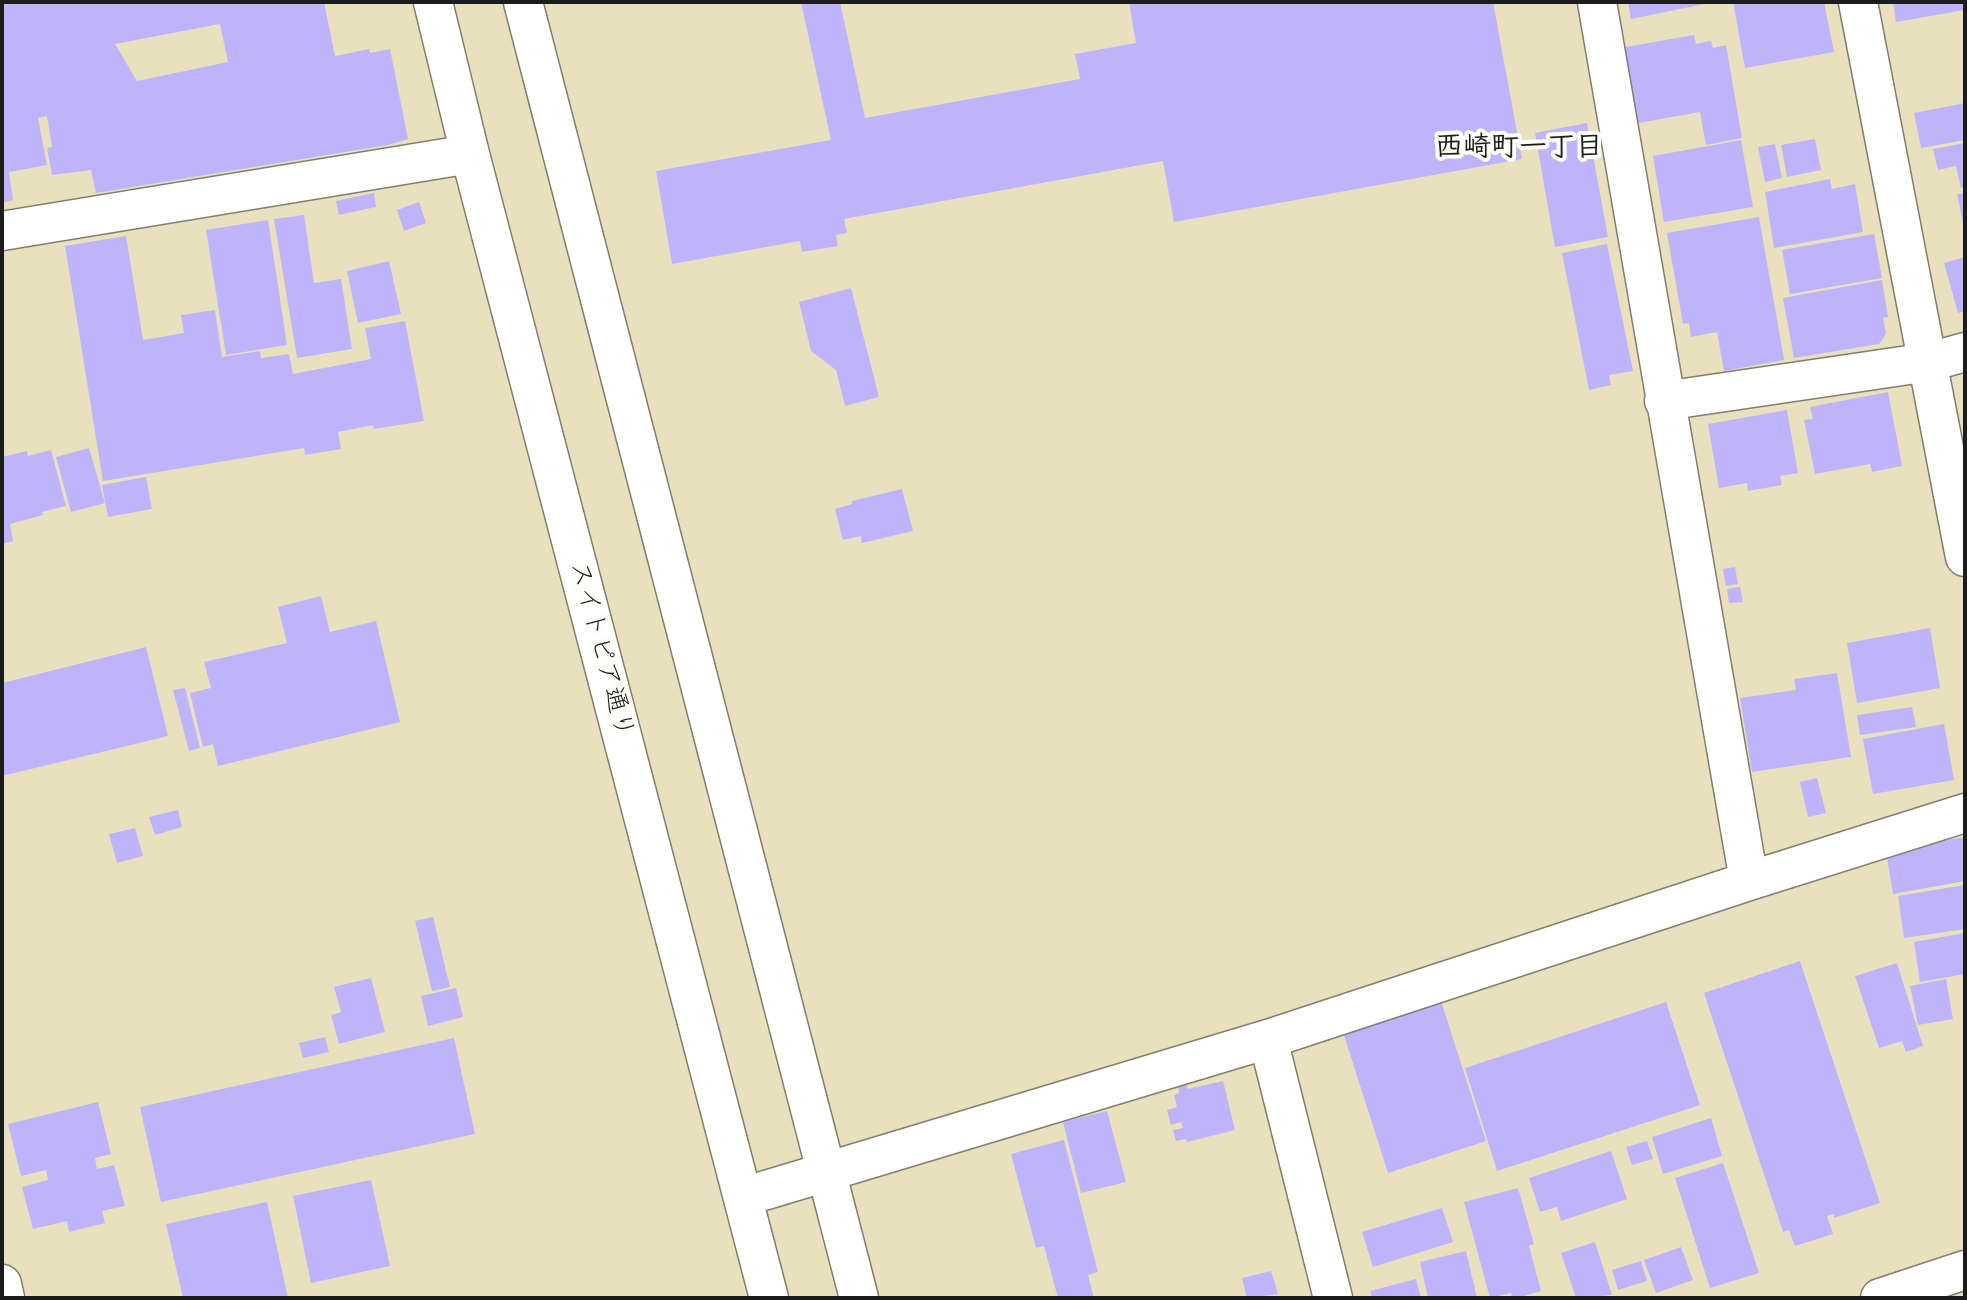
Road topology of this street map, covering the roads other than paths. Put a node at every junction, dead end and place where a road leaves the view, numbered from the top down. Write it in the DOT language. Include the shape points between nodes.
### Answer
graph roads {
  1 [pos="433,2"];
  2 [pos="523,2"];
  3 [pos="1597,2"];
  4 [pos="1858,2"];
  5 [pos="470,154"];
  6 [pos="2,231"];
  7 [pos="1965,352"];
  8 [pos="1929,362"];
  9 [pos="1664,401"];
  10 [pos="1965,557"];
  11 [pos="1965,813"];
  12 [pos="1749,881"];
  13 [pos="1268,1039"];
  14 [pos="825,1172"];
  15 [pos="743,1197"];
  16 [pos="1965,1270"];
  17 [pos="2,1284"];
  18 [pos="5,1298"];
  19 [pos="769,1298"];
  20 [pos="859,1298"];
  21 [pos="1333,1298"];
  22 [pos="1880,1298"];
  1 -- 5 [label="street, スイトピア通り"];
  2 -- 14 [label="street"];
  3 -- 9 [label="street"];
  4 -- 8 [label="street"];
  5 -- 6 [label="street"];
  5 -- 15 [label="street, スイトピア通り"];
  7 -- 8 [label="street"];
  8 -- 9 [label="street"];
  8 -- 10 [label="street"];
  9 -- 12 [label="street"];
  11 -- 12 [label="street"];
  12 -- 13 [label="street"];
  13 -- 14 [label="street"];
  13 -- 21 [label="street"];
  14 -- 15 [label="street"];
  14 -- 20 [label="street"];
  15 -- 19 [label="street, スイトピア通り"];
  16 -- 22 [label="street"];
  17 -- 18 [label="street"];
}
